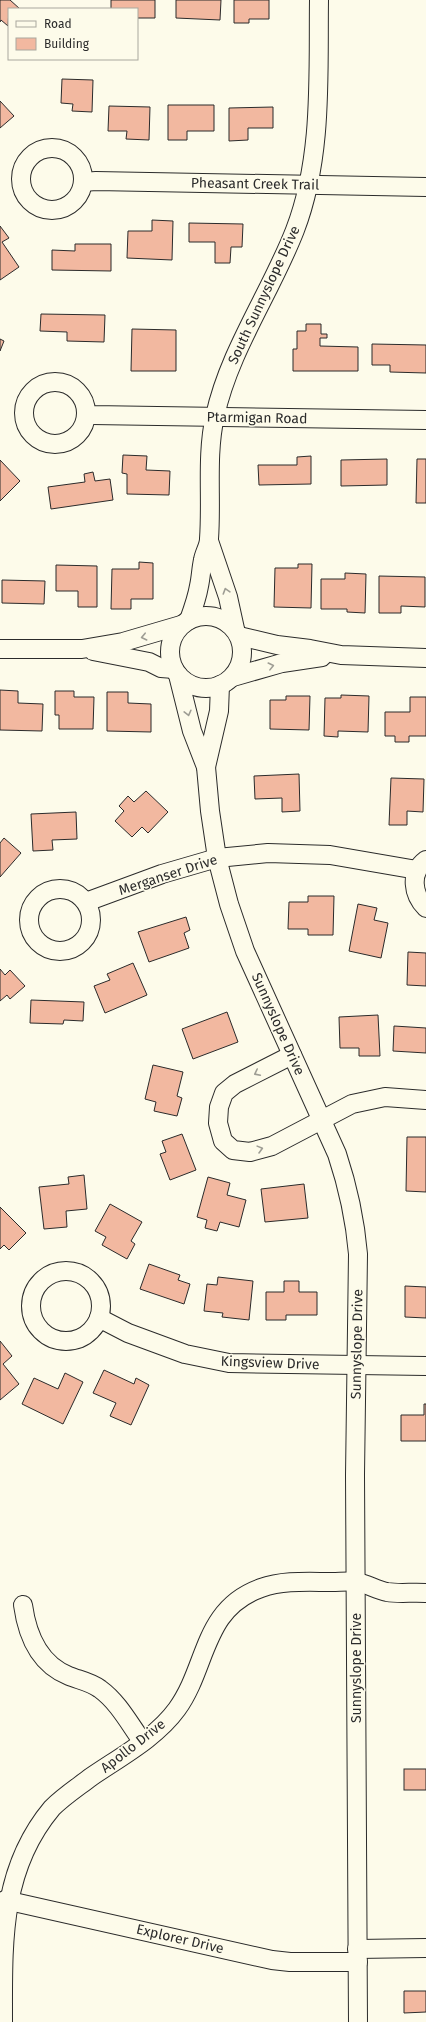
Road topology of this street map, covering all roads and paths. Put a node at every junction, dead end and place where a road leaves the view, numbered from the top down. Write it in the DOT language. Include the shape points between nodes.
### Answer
graph roads {
  1 [pos="319,0"];
  2 [pos="83,182"];
  3 [pos="309,186"];
  4 [pos="426,187"];
  5 [pos="87,414"];
  6 [pos="214,417"];
  7 [pos="426,420"];
  8 [pos="209,541"];
  9 [pos="185,623"];
  10 [pos="237,632"];
  11 [pos="0,649"];
  12 [pos="82,649"];
  13 [pos="341,655"];
  14 [pos="426,658"];
  15 [pos="176,672"];
  16 [pos="227,681"];
  17 [pos="206,767"];
  18 [pos="217,858"];
  19 [pos="422,865"];
  20 [pos="86,902"];
  21 [pos="426,908"];
  22 [pos="292,1055"];
  23 [pos="426,1100"];
  24 [pos="321,1118"];
  25 [pos="99,1318"];
  26 [pos="357,1366"];
  27 [pos="426,1366"];
  28 [pos="356,1582"];
  29 [pos="426,1593"];
  30 [pos="23,1605"];
  31 [pos="142,1741"];
  32 [pos="5,1900"];
  33 [pos="426,1948"];
  34 [pos="358,1955"];
  35 [pos="3,2022"];
  36 [pos="358,2022"];
  1 -- 3 [label="street, South Sunnyslope Drive" via="318,107"];
  2 -- 3 [label="street, Pheasant Creek Trail"];
  3 -- 4 [label="street, Pheasant Creek Trail"];
  3 -- 6 [label="street, South Sunnyslope Drive" via="296,228 230,369"];
  5 -- 6 [label="street, Ptarmigan Road"];
  6 -- 7 [label="street, Ptarmigan Road"];
  6 -- 8 [label="street, South Sunnyslope Drive" via="210,450"];
  8 -- 9 [label="street, South Sunnyslope Drive" via="196,599"];
  10 -- 8 [label="street, South Sunnyslope Drive, one-way"];
  9 -- 10 [label="street" via="198,616 209,615 219,618"];
  9 -- 12 [label="street, one-way" via="130,640"];
  9 -- 15 [label="street" via="175,633 170,651"];
  10 -- 13 [label="street" via="278,646"];
  10 -- 16 [label="street" via="243,647 242,658 239,670"];
  11 -- 12 [label="street"];
  12 -- 15 [label="street" via="149,662"];
  13 -- 14 [label="street"];
  16 -- 13 [label="street, one-way" via="282,663"];
  15 -- 16 [label="street" via="186,682 206,689"];
  15 -- 17 [label="street, Sunnyslope Drive, one-way" via="192,731"];
  16 -- 17 [label="street, Sunnyslope Drive"];
  17 -- 18 [label="street, Sunnyslope Drive"];
  18 -- 19 [label="street, Merganser Drive" via="268,853 323,854"];
  18 -- 20 [label="street, Merganser Drive" via="162,874"];
  18 -- 22 [label="street, Sunnyslope Drive" via="245,951"];
  19 -- 21 [label="street, Merganser Drive" via="414,880 415,892"];
  22 -- 24 [label="street, Sunnyslope Drive"];
  22 -- 24 [label="street, one-way" via="235,1084 224,1093 219,1107 218,1123 222,1141 232,1150 250,1152 272,1146"];
  23 -- 24 [label="street" via="385,1097 352,1104"];
  24 -- 26 [label="street, Sunnyslope Drive" via="337,1154 355,1222 358,1254"];
  25 -- 26 [label="street, Kingsview Drive" via="128,1333 184,1354 228,1363"];
  26 -- 27 [label="street, Kingsview Drive"];
  26 -- 28 [label="street, Sunnyslope Drive"];
  28 -- 29 [label="street, Apollo Drive" via="387,1592"];
  28 -- 31 [label="street, Apollo Drive" via="281,1583 242,1598 213,1628 189,1690 176,1711"];
  28 -- 34 [label="street, Sunnyslope Drive"];
  30 -- 31 [label="street" via="26,1626 40,1654 53,1667 68,1676 98,1688 112,1700"];
  31 -- 32 [label="street, Apollo Drive" via="68,1794 39,1823 23,1846"];
  32 -- 34 [label="street, Explorer Drive" via="272,1960 290,1962"];
  32 -- 35 [label="street, Apollo Drive"];
  33 -- 34 [label="street, Explorer Drive"];
  34 -- 36 [label="street, Sunnyslope Drive"];
}
